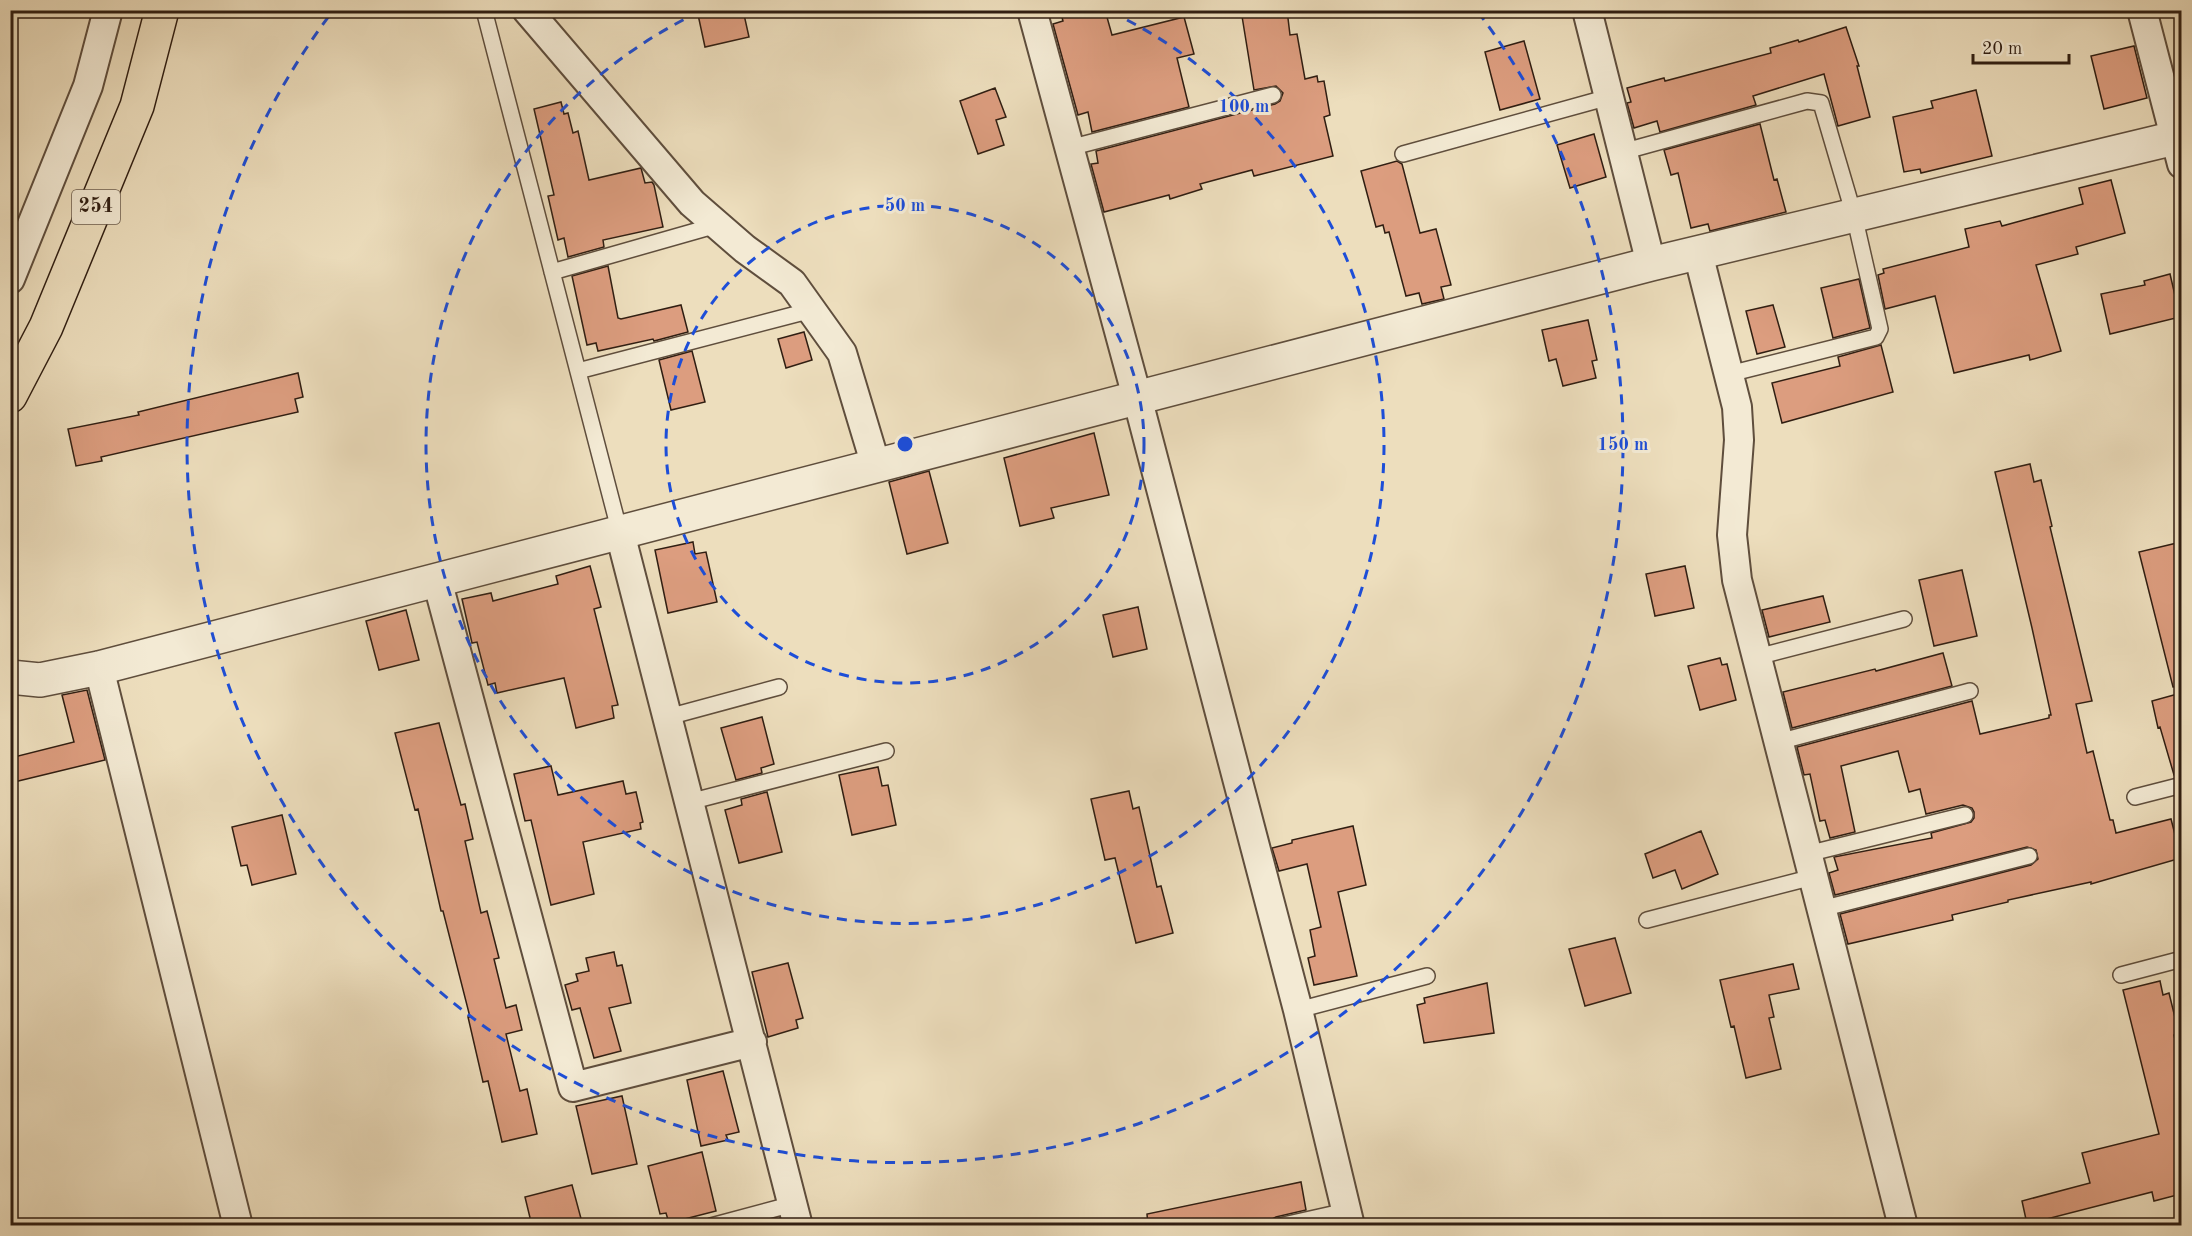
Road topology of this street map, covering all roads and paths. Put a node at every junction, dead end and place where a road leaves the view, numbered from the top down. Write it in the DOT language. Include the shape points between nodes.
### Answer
graph roads {
  1 [pos="108,10"];
  2 [pos="162,10"];
  3 [pos="484,10"];
  4 [pos="527,10"];
  5 [pos="1032,10"];
  6 [pos="1587,10"];
  7 [pos="2142,10"];
  8 [pos="1273,95"];
  9 [pos="1609,97"];
  10 [pos="2179,145"];
  11 [pos="1069,148"];
  12 [pos="1622,152"];
  13 [pos="1403,154"];
  14 [pos="1854,215"];
  15 [pos="717,225"];
  16 [pos="1698,253"];
  17 [pos="1651,264"];
  18 [pos="552,272"];
  19 [pos="10,279"];
  20 [pos="812,310"];
  21 [pos="578,372"];
  22 [pos="1728,374"];
  23 [pos="10,396"];
  24 [pos="1137,397"];
  25 [pos="876,466"];
  26 [pos="620,533"];
  27 [pos="437,580"];
  28 [pos="1904,619"];
  29 [pos="1757,657"];
  30 [pos="99,668"];
  31 [pos="10,677"];
  32 [pos="778,687"];
  33 [pos="1970,691"];
  34 [pos="668,717"];
  35 [pos="1779,742"];
  36 [pos="886,751"];
  37 [pos="2181,785"];
  38 [pos="2135,797"];
  39 [pos="689,802"];
  40 [pos="1965,815"];
  41 [pos="2029,856"];
  42 [pos="1810,866"];
  43 [pos="1821,909"];
  44 [pos="1647,920"];
  45 [pos="2181,959"];
  46 [pos="2121,975"];
  47 [pos="1427,976"];
  48 [pos="1298,1010"];
  49 [pos="752,1042"];
  50 [pos="795,1215"];
  51 [pos="1348,1218"];
  52 [pos="238,1226"];
  53 [pos="711,1226"];
  54 [pos="1279,1226"];
  55 [pos="1903,1226"];
  1 -- 19 [label="street" via="88,86"];
  2 -- 23 [label="highway, 254" via="137,106 46,327"];
  3 -- 18 [label="lane"];
  4 -- 15 [label="street" via="692,203"];
  5 -- 11 [label="street"];
  6 -- 9 [label="street"];
  7 -- 10 [label="street"];
  8 -- 11 [label="lane"];
  9 -- 12 [label="street"];
  9 -- 13 [label="lane"];
  10 -- 14 [label="street"];
  11 -- 24 [label="street"];
  12 -- 14 [label="lane" via="1807,101 1821,102"];
  12 -- 17 [label="street"];
  14 -- 16 [label="street"];
  14 -- 22 [label="lane" via="1880,329 1876,337"];
  15 -- 18 [label="lane"];
  15 -- 20 [label="street" via="792,283"];
  16 -- 17 [label="street"];
  16 -- 22 [label="street"];
  17 -- 24 [label="street"];
  18 -- 21 [label="lane"];
  20 -- 21 [label="lane"];
  20 -- 25 [label="street" via="842,353"];
  21 -- 26 [label="lane"];
  22 -- 29 [label="street" via="1737,407 1739,440 1732,535 1737,580"];
  24 -- 25 [label="street"];
  24 -- 48 [label="street"];
  25 -- 26 [label="street"];
  26 -- 27 [label="street"];
  26 -- 34 [label="street"];
  27 -- 30 [label="street"];
  27 -- 49 [label="street" via="573,1087"];
  28 -- 29 [label="lane"];
  29 -- 35 [label="street"];
  30 -- 31 [label="street" via="40,680"];
  30 -- 52 [label="street"];
  32 -- 34 [label="lane"];
  33 -- 35 [label="lane"];
  34 -- 39 [label="street"];
  35 -- 42 [label="street"];
  36 -- 39 [label="lane"];
  37 -- 38 [label="lane"];
  39 -- 49 [label="street"];
  40 -- 42 [label="lane"];
  41 -- 43 [label="lane"];
  42 -- 43 [label="street"];
  42 -- 44 [label="lane"];
  43 -- 55 [label="street"];
  45 -- 46 [label="lane"];
  47 -- 48 [label="lane"];
  48 -- 51 [label="street"];
  49 -- 50 [label="street"];
  50 -- 53 [label="lane"];
  51 -- 54 [label="lane"];
}
